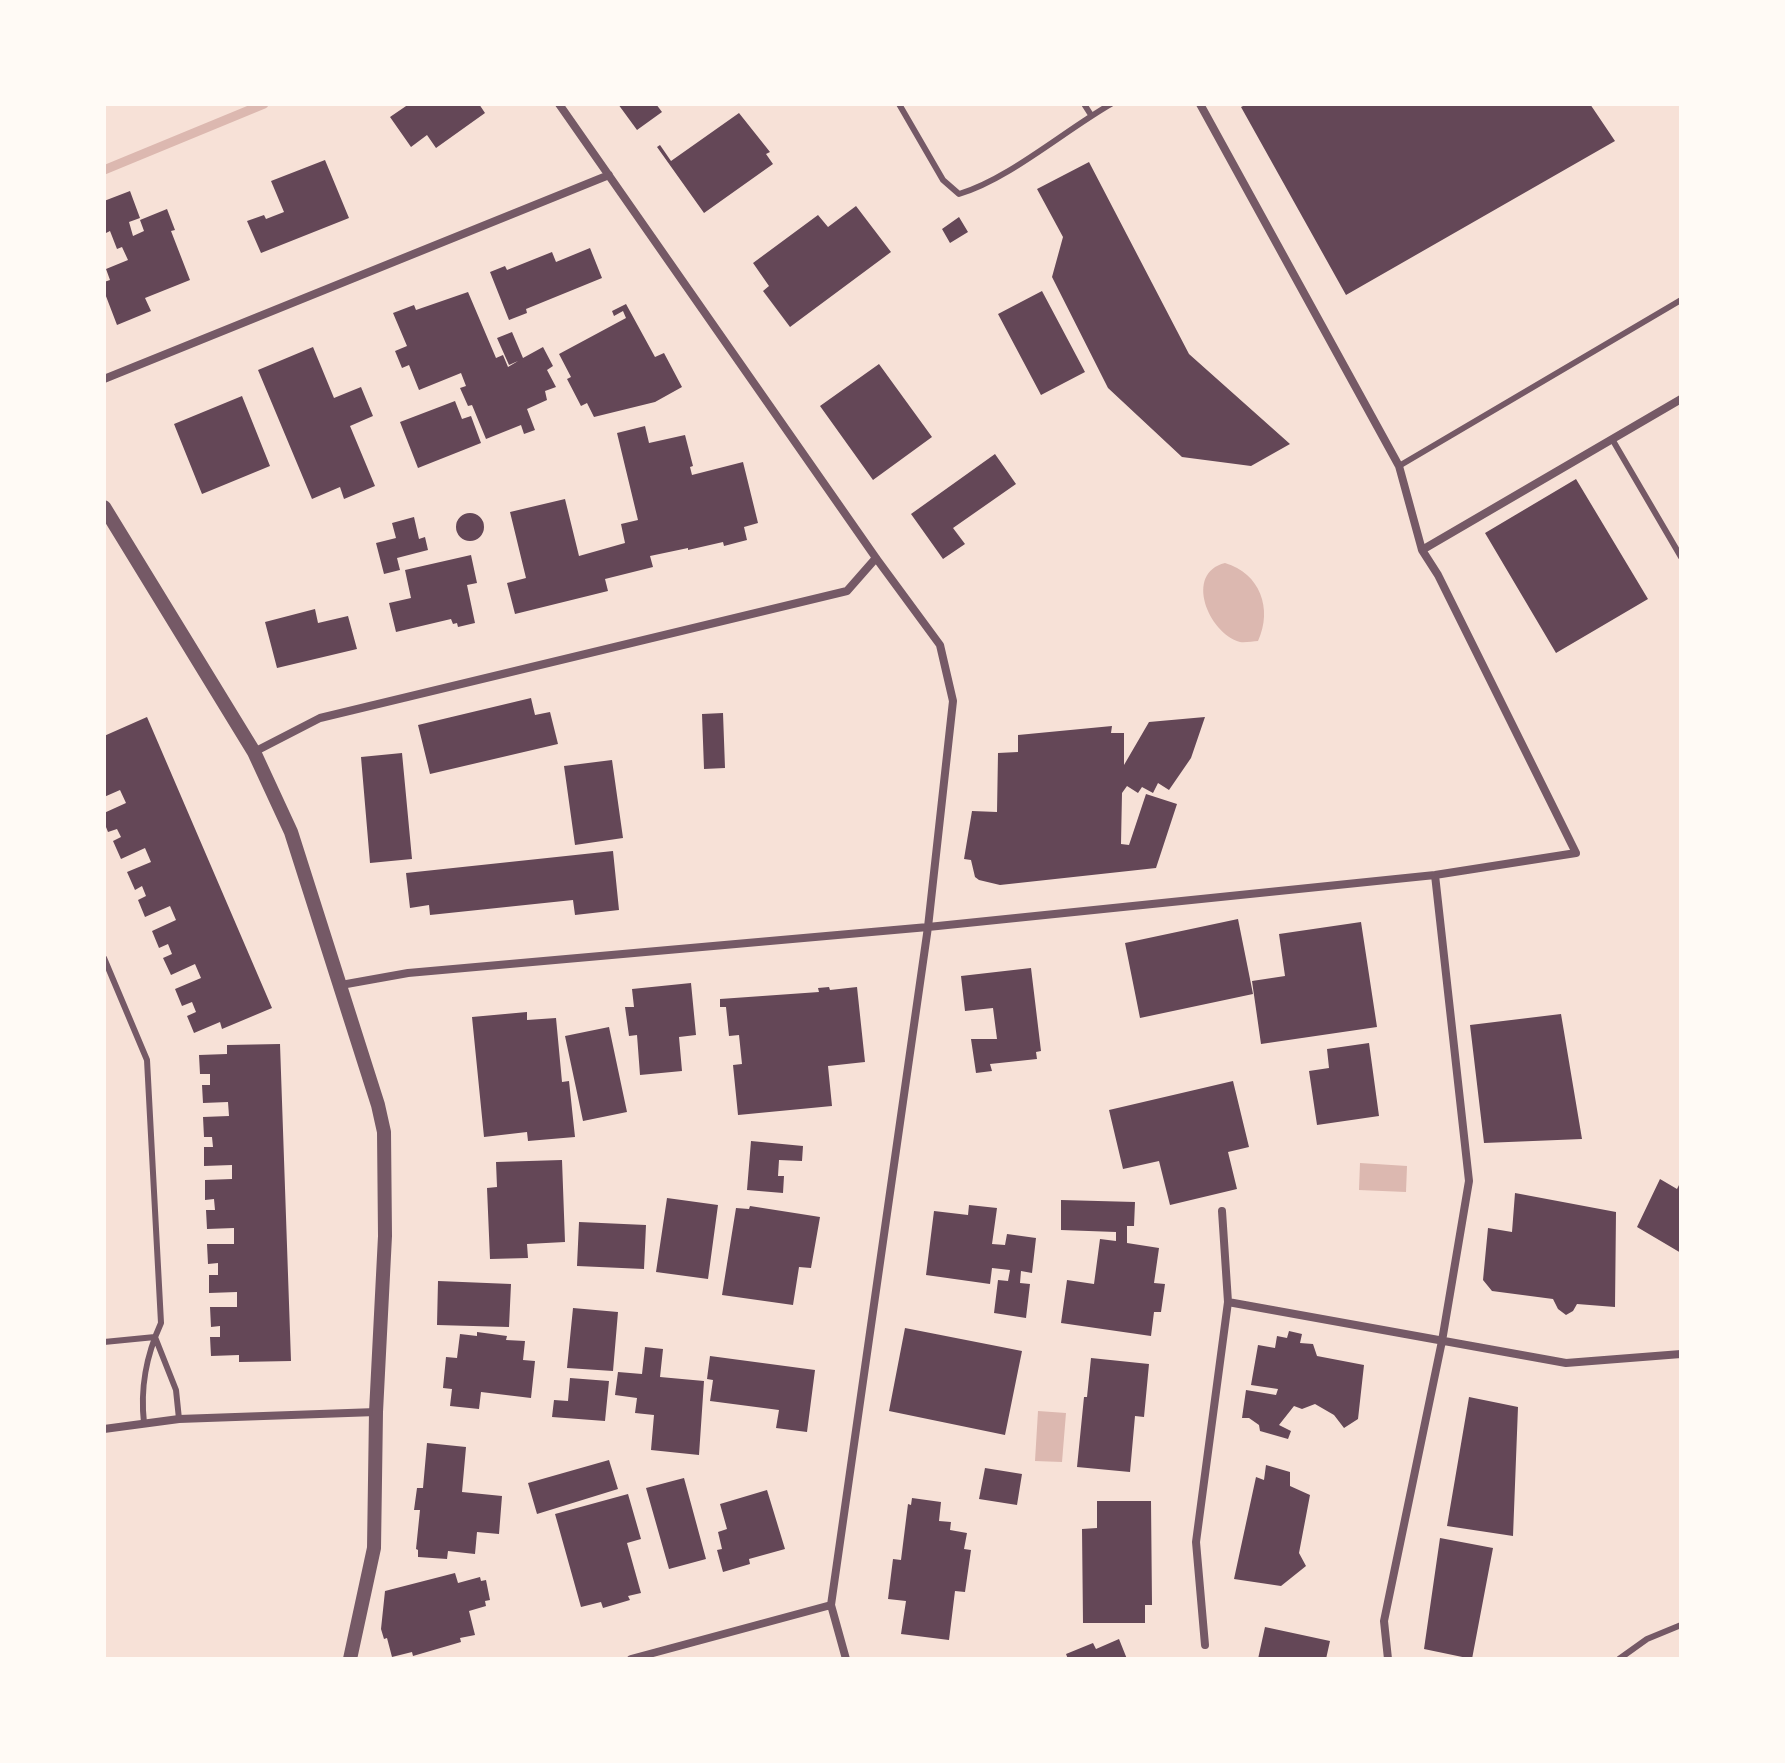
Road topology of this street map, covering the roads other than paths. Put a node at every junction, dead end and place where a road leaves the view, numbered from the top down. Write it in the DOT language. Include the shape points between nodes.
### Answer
graph roads {
  1 [pos="559,104"];
  2 [pos="899,104"];
  3 [pos="1084,104"];
  4 [pos="1111,104"];
  5 [pos="1200,104"];
  6 [pos="1091,115"];
  7 [pos="609,175"];
  8 [pos="1681,300"];
  9 [pos="104,379"];
  10 [pos="1681,399"];
  11 [pos="1612,439"];
  12 [pos="1399,466"];
  13 [pos="104,507"];
  14 [pos="1422,550"];
  15 [pos="1681,557"];
  16 [pos="876,558"];
  17 [pos="254,752"];
  18 [pos="1435,875"];
  19 [pos="928,927"];
  20 [pos="104,958"];
  21 [pos="341,985"];
  22 [pos="1222,1211"];
  23 [pos="1228,1302"];
  24 [pos="155,1337"];
  25 [pos="1442,1341"];
  26 [pos="104,1342"];
  27 [pos="1681,1354"];
  28 [pos="376,1412"];
  29 [pos="179,1419"];
  30 [pos="144,1423"];
  31 [pos="104,1429"];
  32 [pos="831,1605"];
  33 [pos="1681,1625"];
  34 [pos="1205,1645"];
  35 [pos="350,1659"];
  36 [pos="631,1659"];
  37 [pos="846,1659"];
  38 [pos="1388,1659"];
  39 [pos="1619,1659"];
  1 -- 7 [label="street"];
  2 -- 6 [label="lane" via="943,180 959,194 1026,159"];
  3 -- 6 [label="lane"];
  4 -- 6 [label="lane"];
  5 -- 12 [label="street"];
  7 -- 9 [label="street"];
  7 -- 16 [label="street"];
  8 -- 12 [label="lane"];
  10 -- 11 [label="street"];
  11 -- 14 [label="street"];
  11 -- 15 [label="lane"];
  12 -- 14 [label="street"];
  13 -- 17 [label="street"];
  14 -- 18 [label="street" via="1576,853"];
  16 -- 17 [label="street" via="847,591 320,718"];
  16 -- 19 [label="street" via="940,645 953,701"];
  17 -- 21 [label="street" via="291,832"];
  18 -- 19 [label="street"];
  18 -- 25 [label="street" via="1469,1181"];
  19 -- 21 [label="street" via="408,973"];
  19 -- 32 [label="street"];
  20 -- 24 [label="lane" via="147,1060 161,1323"];
  21 -- 28 [label="street" via="384,1132"];
  22 -- 23 [label="street"];
  23 -- 25 [label="street"];
  23 -- 34 [label="street" via="1196,1542"];
  24 -- 26 [label="lane"];
  24 -- 29 [label="lane" via="176,1390"];
  24 -- 30 [label="lane" via="140,1393"];
  25 -- 27 [label="street" via="1566,1363"];
  25 -- 38 [label="street" via="1384,1621"];
  28 -- 29 [label="street"];
  28 -- 35 [label="street" via="374,1548"];
  29 -- 30 [label="street"];
  30 -- 31 [label="street"];
  32 -- 36 [label="street"];
  32 -- 37 [label="street"];
  33 -- 39 [label="lane" via="1647,1639"];
}
